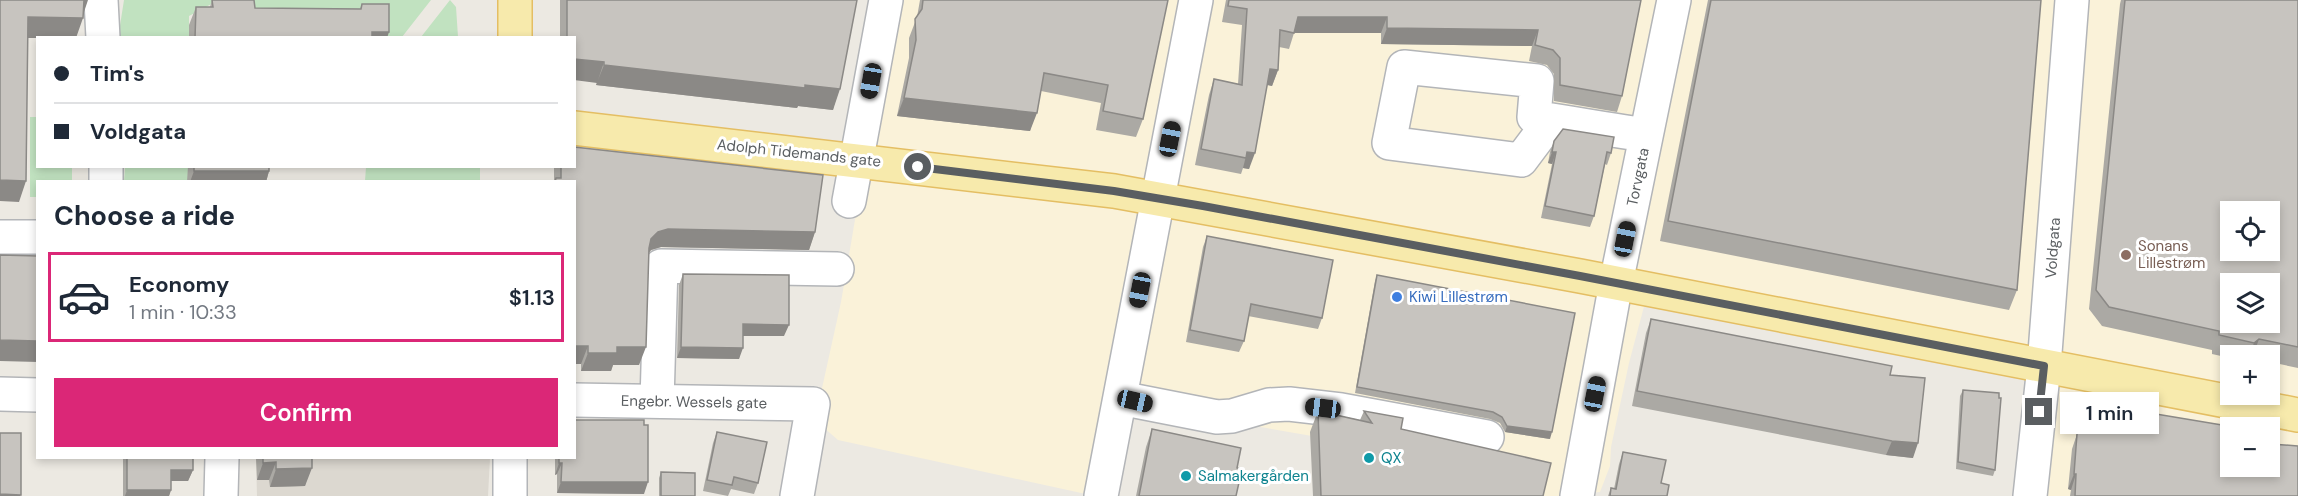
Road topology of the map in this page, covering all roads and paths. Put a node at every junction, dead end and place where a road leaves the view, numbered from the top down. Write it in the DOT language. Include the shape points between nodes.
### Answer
graph roads {
  1 [pos="101,0"];
  2 [pos="515,0"];
  3 [pos="886,0"];
  4 [pos="1196,0"];
  5 [pos="2072,0"];
  6 [pos="1673,3"];
  7 [pos="103,36"];
  8 [pos="515,36"];
  9 [pos="1551,120"];
  10 [pos="576,128"];
  11 [pos="1647,135"];
  12 [pos="856,160"];
  13 [pos="1159,198"];
  14 [pos="849,201"];
  15 [pos="0,237"];
  16 [pos="36,237"];
  17 [pos="837,269"];
  18 [pos="1616,283"];
  19 [pos="2044,366"];
  20 [pos="0,394"];
  21 [pos="36,395"];
  22 [pos="1119,398"];
  23 [pos="576,400"];
  24 [pos="657,401"];
  25 [pos="2298,415"];
  26 [pos="1487,436"];
  27 [pos="222,459"];
  28 [pos="510,459"];
  29 [pos="222,496"];
  30 [pos="510,496"];
  31 [pos="797,496"];
  32 [pos="1101,496"];
  33 [pos="1576,496"];
  34 [pos="2030,496"];
  1 -- 7 [label="street"];
  2 -- 8 [label="main road"];
  3 -- 12 [label="street"];
  4 -- 13 [label="street"];
  5 -- 19 [label="street, Voldgata"];
  6 -- 11 [label="street, Torvgata"];
  9 -- 9 [label="street" via="1534,117 1537,81 1404,67 1389,143 1521,160"];
  9 -- 11 [label="street"];
  10 -- 12 [label="main road, Adolph Tidemands gate"];
  11 -- 18 [label="street, Torvgata"];
  12 -- 13 [label="main road, Adolph Tidemands gate"];
  12 -- 14 [label="street"];
  13 -- 18 [label="main road, Adolph Tidemands gate"];
  13 -- 22 [label="street"];
  15 -- 16 [label="street"];
  17 -- 24 [label="street" via="661,266"];
  18 -- 19 [label="main road, Adolph Tidemands gate"];
  18 -- 33 [label="street, Torvgata"];
  19 -- 25 [label="main road, Adolph Tidemands gate"];
  19 -- 34 [label="street, Voldgata"];
  20 -- 21 [label="street"];
  22 -- 26 [label="street" via="1216,417 1289,404"];
  22 -- 32 [label="street"];
  23 -- 24 [label="street, Engebr. Wessels gate"];
  24 -- 31 [label="street, Engebr. Wessels gate" via="813,404"];
  27 -- 29 [label="street"];
  28 -- 30 [label="street"];
}
